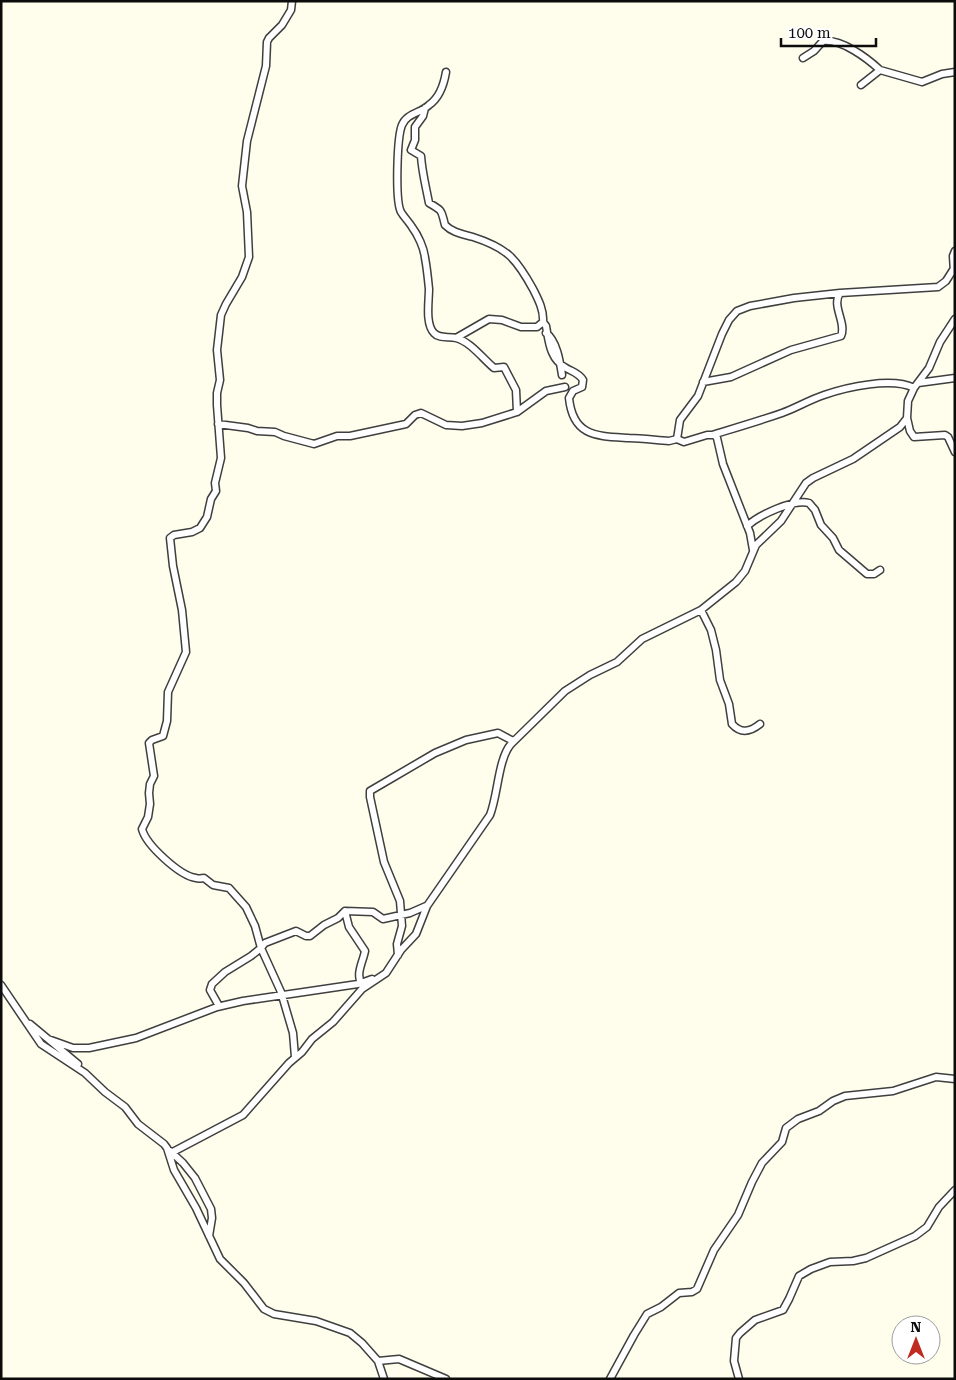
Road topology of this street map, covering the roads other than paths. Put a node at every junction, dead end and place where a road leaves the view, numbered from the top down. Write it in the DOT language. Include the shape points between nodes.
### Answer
graph roads {
  1 [pos="292,1"];
  2 [pos="803,58"];
  3 [pos="880,70"];
  4 [pos="446,72"];
  5 [pos="955,72"];
  6 [pos="860,84"];
  7 [pos="424,108"];
  8 [pos="955,251"];
  9 [pos="954,272"];
  10 [pos="840,293"];
  11 [pos="955,319"];
  12 [pos="543,322"];
  13 [pos="537,327"];
  14 [pos="547,333"];
  15 [pos="456,338"];
  16 [pos="553,357"];
  17 [pos="560,364"];
  18 [pos="562,375"];
  19 [pos="955,378"];
  20 [pos="703,382"];
  21 [pos="916,385"];
  22 [pos="565,387"];
  23 [pos="569,398"];
  24 [pos="517,412"];
  25 [pos="907,418"];
  26 [pos="218,424"];
  27 [pos="712,434"];
  28 [pos="678,439"];
  29 [pos="955,452"];
  30 [pos="793,504"];
  31 [pos="747,526"];
  32 [pos="753,550"];
  33 [pos="880,570"];
  34 [pos="701,610"];
  35 [pos="760,724"];
  36 [pos="513,741"];
  37 [pos="427,906"];
  38 [pos="345,911"];
  39 [pos="401,915"];
  40 [pos="261,948"];
  41 [pos="398,955"];
  42 [pos="1,985"];
  43 [pos="363,985"];
  44 [pos="282,994"];
  45 [pos="220,1006"];
  46 [pos="22,1016"];
  47 [pos="48,1039"];
  48 [pos="295,1058"];
  49 [pos="85,1073"];
  50 [pos="955,1079"];
  51 [pos="169,1152"];
  52 [pos="955,1190"];
  53 [pos="209,1236"];
  54 [pos="378,1361"];
  55 [pos="384,1379"];
  56 [pos="446,1379"];
  57 [pos="610,1379"];
  58 [pos="739,1379"];
  1 -- 26 [label="street" via="282,25 267,42 266,66 247,141 242,186 249,257 221,315 217,350 220,380"];
  2 -- 3 [label="street" via="828,40 855,51"];
  3 -- 5 [label="street" via="922,82"];
  3 -- 6 [label="street"];
  4 -- 7 [label="street" via="438,95"];
  7 -- 12 [label="street" via="411,150 421,156 429,203 441,210 445,225 452,231 494,245 514,259 538,299"];
  7 -- 15 [label="street" via="405,120 400,131 398,202 425,255 429,319 433,332 437,336"];
  8 -- 9 [label="street" via="952,256"];
  9 -- 10 [label="street" via="938,286"];
  10 -- 20 [label="street" via="794,298 737,311 722,334"];
  10 -- 20 [label="street" via="837,300 843,331 841,336 791,350 731,377"];
  11 -- 21 [label="street" via="929,368"];
  12 -- 13 [label="street"];
  12 -- 14 [label="street"];
  13 -- 14 [label="street"];
  13 -- 15 [label="street" via="521,327 489,319"];
  14 -- 16 [label="street"];
  14 -- 17 [label="street"];
  15 -- 24 [label="street" via="479,353 493,368 504,367 516,390"];
  16 -- 17 [label="street"];
  16 -- 18 [label="street"];
  17 -- 18 [label="street"];
  17 -- 23 [label="street" via="579,374 583,380 583,386 573,391"];
  18 -- 22 [label="street"];
  19 -- 21 [label="street"];
  20 -- 28 [label="street" via="698,396 680,420"];
  21 -- 25 [label="street" via="908,401"];
  21 -- 27 [label="street" via="890,383 838,391 775,416"];
  22 -- 23 [label="street"];
  22 -- 24 [label="street" via="546,391"];
  23 -- 28 [label="street" via="577,422 591,434"];
  24 -- 26 [label="street" via="482,423 452,426 419,413 406,424 337,436 314,444 275,432"];
  25 -- 29 [label="street" via="914,437 945,435"];
  25 -- 30 [label="street" via="900,427 864,452 809,481"];
  26 -- 40 [label="street" via="221,464 207,517 198,530 170,538 186,652 168,692 163,736 149,743 154,776 150,784 148,817 142,829 150,845 185,874 204,878 214,886 230,888 246,907"];
  27 -- 28 [label="street" via="688,442"];
  27 -- 31 [label="street" via="717,438 723,464"];
  30 -- 31 [label="street" via="757,517"];
  30 -- 32 [label="street"];
  30 -- 33 [label="street" via="806,502 812,506 839,550 867,574"];
  31 -- 32 [label="street"];
  32 -- 34 [label="street" via="741,577"];
  34 -- 35 [label="street" via="716,650 732,724 744,731"];
  34 -- 36 [label="street" via="642,639 617,662 565,691"];
  36 -- 37 [label="street" via="505,754 490,815"];
  36 -- 39 [label="street" via="498,733 462,742 435,753 371,790 384,862 399,897"];
  37 -- 39 [label="street"];
  37 -- 41 [label="street" via="418,931"];
  38 -- 39 [label="street" via="368,911 382,919"];
  38 -- 40 [label="street" via="310,936 296,931 266,942"];
  38 -- 43 [label="street" via="349,927 365,951 359,970"];
  39 -- 41 [label="street"];
  40 -- 44 [label="street"];
  40 -- 45 [label="street" via="212,984 210,990"];
  41 -- 43 [label="street" via="387,972"];
  42 -- 46 [label="street"];
  43 -- 44 [label="street"];
  43 -- 48 [label="street" via="333,1022"];
  44 -- 45 [label="street"];
  44 -- 48 [label="street" via="293,1033"];
  45 -- 47 [label="street" via="119,1043 81,1049"];
  46 -- 47 [label="street"];
  46 -- 49 [label="street" via="41,1044"];
  47 -- 49 [label="street"];
  48 -- 51 [label="street" via="243,1115"];
  49 -- 51 [label="street" via="125,1106 138,1124"];
  50 -- 57 [label="street" via="936,1077 893,1091 845,1096 786,1128 782,1142 762,1163 738,1215 714,1250 696,1289 679,1293 647,1314"];
  51 -- 53 [label="street" via="174,1170"];
  51 -- 53 [label="street" via="195,1178 211,1208"];
  52 -- 58 [label="street" via="927,1227 915,1236 866,1258 830,1262 799,1276 783,1310 755,1320 736,1338 734,1361"];
  53 -- 54 [label="street" via="222,1262 264,1309 274,1314 316,1321 350,1334"];
  54 -- 55 [label="street"];
  54 -- 56 [label="street" via="399,1359"];
}
